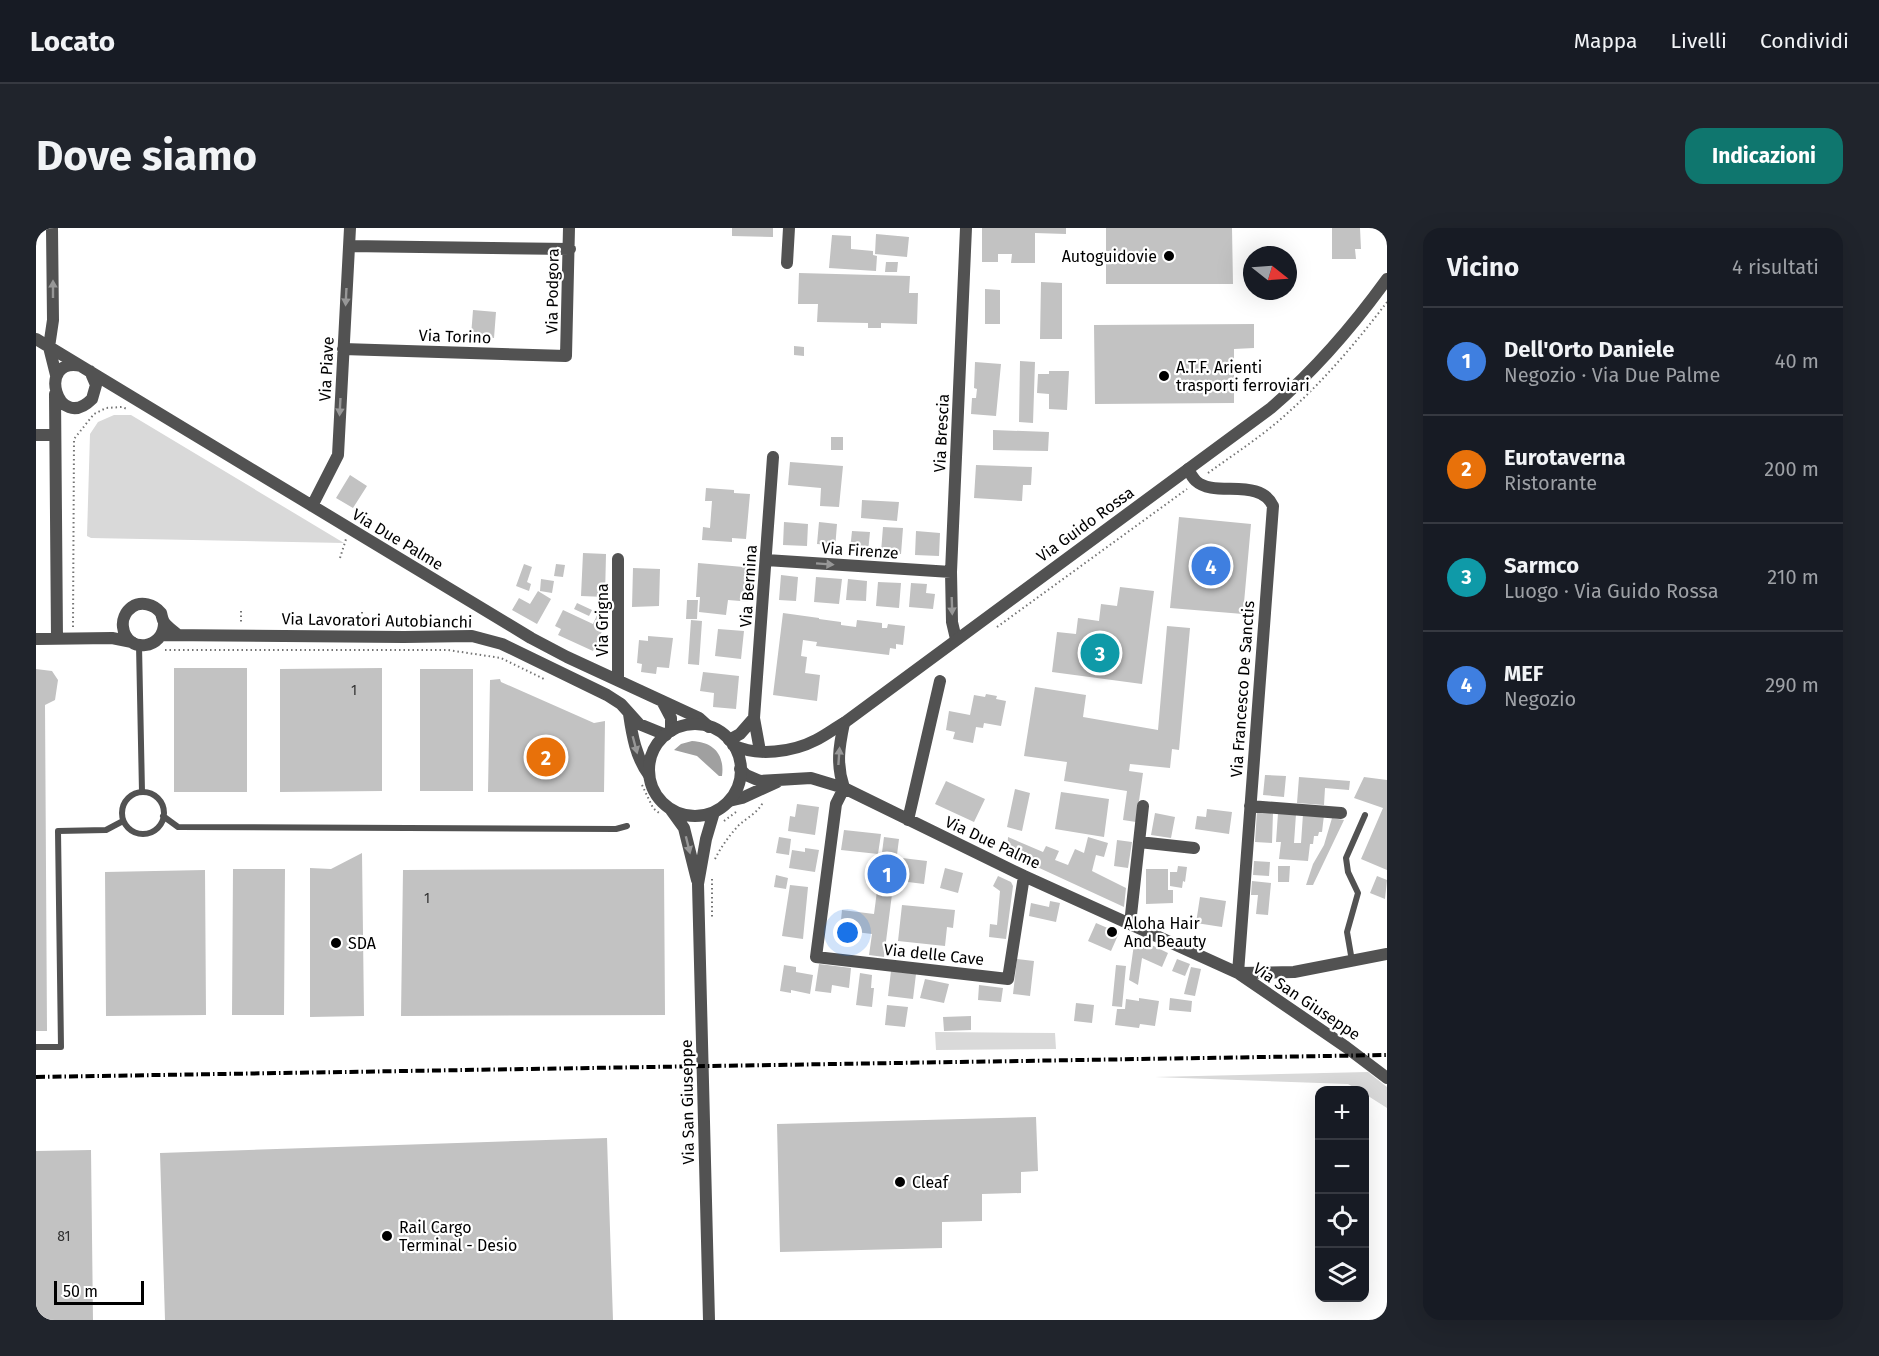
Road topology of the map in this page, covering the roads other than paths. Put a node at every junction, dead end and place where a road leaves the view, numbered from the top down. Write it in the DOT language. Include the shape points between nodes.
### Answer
graph roads {
  1 [pos="52,228"];
  2 [pos="350,228"];
  3 [pos="569,228"];
  4 [pos="789,228"];
  5 [pos="966,228"];
  6 [pos="348,246"];
  7 [pos="570,249"];
  8 [pos="787,263"];
  9 [pos="1387,279"];
  10 [pos="36,339"];
  11 [pos="49,347"];
  12 [pos="343,349"];
  13 [pos="566,356"];
  14 [pos="86,369"];
  15 [pos="56,375"];
  16 [pos="124,392"];
  17 [pos="95,393"];
  18 [pos="55,394"];
  19 [pos="75,407"];
  20 [pos="55,429"];
  21 [pos="36,435"];
  22 [pos="773,457"];
  23 [pos="1188,469"];
  24 [pos="312,506"];
  25 [pos="618,559"];
  26 [pos="766,560"];
  27 [pos="951,572"];
  28 [pos="164,622"];
  29 [pos="178,634"];
  30 [pos="161,635"];
  31 [pos="36,639"];
  32 [pos="57,639"];
  33 [pos="127,639"];
  34 [pos="957,639"];
  35 [pos="618,680"];
  36 [pos="940,681"];
  37 [pos="662,701"];
  38 [pos="629,713"];
  39 [pos="753,717"];
  40 [pos="844,723"];
  41 [pos="709,727"];
  42 [pos="668,733"];
  43 [pos="731,743"];
  44 [pos="765,751"];
  45 [pos="740,768"];
  46 [pos="644,777"];
  47 [pos="784,779"];
  48 [pos="843,788"];
  49 [pos="142,792"];
  50 [pos="733,806"];
  51 [pos="1143,806"];
  52 [pos="1250,806"];
  53 [pos="714,812"];
  54 [pos="1341,813"];
  55 [pos="667,814"];
  56 [pos="1365,815"];
  57 [pos="163,816"];
  58 [pos="908,820"];
  59 [pos="123,821"];
  60 [pos="627,826"];
  61 [pos="1139,842"];
  62 [pos="1194,848"];
  63 [pos="1024,876"];
  64 [pos="698,884"];
  65 [pos="1130,924"];
  66 [pos="1387,954"];
  67 [pos="1352,961"];
  68 [pos="1238,973"];
  69 [pos="36,1047"];
  70 [pos="1387,1078"];
  71 [pos="709,1320"];
  11 -- 1 [label="street, one-way" via="53,320"];
  2 -- 6 [label="street, Via Piave"];
  3 -- 7 [label="street, Via Podgora"];
  4 -- 8 [label="street"];
  5 -- 27 [label="street, Via Brescia"];
  6 -- 7 [label="street"];
  6 -- 12 [label="street, Via Piave, one-way"];
  7 -- 13 [label="street, Via Podgora"];
  9 -- 23 [label="street, Via Guido Rossa" via="1311,372 1271,408"];
  10 -- 11 [label="street, Via Due Palme"];
  11 -- 14 [label="street, Via Due Palme"];
  11 -- 15 [label="street"];
  12 -- 13 [label="street, Via Torino"];
  12 -- 24 [label="street, Via Piave, one-way" via="338,455"];
  14 -- 15 [label="street" via="70,365"];
  14 -- 16 [label="street, Via Due Palme"];
  14 -- 17 [label="street" via="95,381"];
  15 -- 18 [label="street"];
  16 -- 17 [label="street" via="107,389"];
  16 -- 24 [label="street, Via Due Palme"];
  17 -- 19 [label="street" via="86,404"];
  18 -- 19 [label="street" via="62,403"];
  18 -- 20 [label="street"];
  19 -- 20 [label="street"];
  20 -- 21 [label="street"];
  20 -- 32 [label="street"];
  22 -- 26 [label="street, Via Bernina"];
  23 -- 34 [label="street, Via Guido Rossa"];
  23 -- 52 [label="street, Via Francesco De Sanctis" via="1196,482 1258,492 1273,506"];
  24 -- 35 [label="street, Via Due Palme" via="531,638"];
  25 -- 35 [label="street, Via Grigna"];
  26 -- 27 [label="street, Via Firenze, one-way"];
  26 -- 39 [label="street, Via Bernina"];
  27 -- 34 [label="street, Via Brescia, one-way" via="952,622"];
  28 -- 29 [label="street"];
  28 -- 30 [label="street"];
  28 -- 33 [label="street" via="157,609 138,605 123,619"];
  29 -- 30 [label="street, Via Lavoratori Autobianchi"];
  29 -- 38 [label="street, Via Lavoratori Autobianchi" via="472,636 502,644 596,689 615,699"];
  30 -- 33 [label="street" via="152,644"];
  31 -- 32 [label="street"];
  32 -- 33 [label="street"];
  33 -- 49 [label="lane"];
  34 -- 40 [label="street, Via Guido Rossa"];
  35 -- 37 [label="street, Via Due Palme"];
  36 -- 58 [label="street"];
  37 -- 41 [label="street, Via Due Palme" via="699,718"];
  37 -- 42 [label="street" via="671,718"];
  38 -- 42 [label="street, Via Lavoratori Autobianchi" via="639,724"];
  38 -- 46 [label="street, one-way"];
  39 -- 43 [label="street"];
  39 -- 44 [label="street, Via Bernina"];
  40 -- 44 [label="street, Via Guido Rossa" via="806,744"];
  48 -- 40 [label="street, one-way" via="838,771"];
  41 -- 42 [label="street" via="688,725"];
  41 -- 43 [label="street"];
  42 -- 46 [label="street" via="652,754"];
  43 -- 44 [label="street, Via Guido Rossa" via="741,749"];
  43 -- 45 [label="street"];
  44 -- 45 [label="street, Via Guido Rossa"];
  45 -- 47 [label="street, Via Due Palme" via="760,781"];
  45 -- 50 [label="street"];
  46 -- 55 [label="street"];
  47 -- 48 [label="street, Via Due Palme" via="811,778"];
  47 -- 50 [label="street, Via Due Palme"];
  48 -- 58 [label="street, Via Due Palme"];
  48 -- 63 [label="street, Via delle Cave" via="836,804 816,957 1008,979"];
  49 -- 57 [label="lane" via="158,799"];
  49 -- 59 [label="lane" via="125,801"];
  50 -- 53 [label="street"];
  51 -- 61 [label="street"];
  52 -- 54 [label="street"];
  52 -- 68 [label="street, Via Francesco De Sanctis"];
  53 -- 55 [label="street" via="696,816"];
  53 -- 64 [label="street, Via San Giuseppe"];
  55 -- 64 [label="street, Via San Giuseppe, one-way" via="684,828"];
  56 -- 67 [label="lane" via="1346,858 1347,872 1358,892 1347,932"];
  57 -- 59 [label="lane" via="157,828 145,833 132,831"];
  57 -- 60 [label="lane" via="178,827"];
  58 -- 63 [label="street, Via Due Palme"];
  59 -- 69 [label="lane" via="106,830 58,831 61,1047"];
  61 -- 62 [label="street"];
  61 -- 65 [label="street"];
  63 -- 65 [label="street, Via Due Palme"];
  64 -- 71 [label="street, Via San Giuseppe"];
  65 -- 68 [label="street, Via Due Palme"];
  66 -- 67 [label="street"];
  67 -- 68 [label="street" via="1294,972"];
  68 -- 70 [label="street, Via San Giuseppe"];
}
